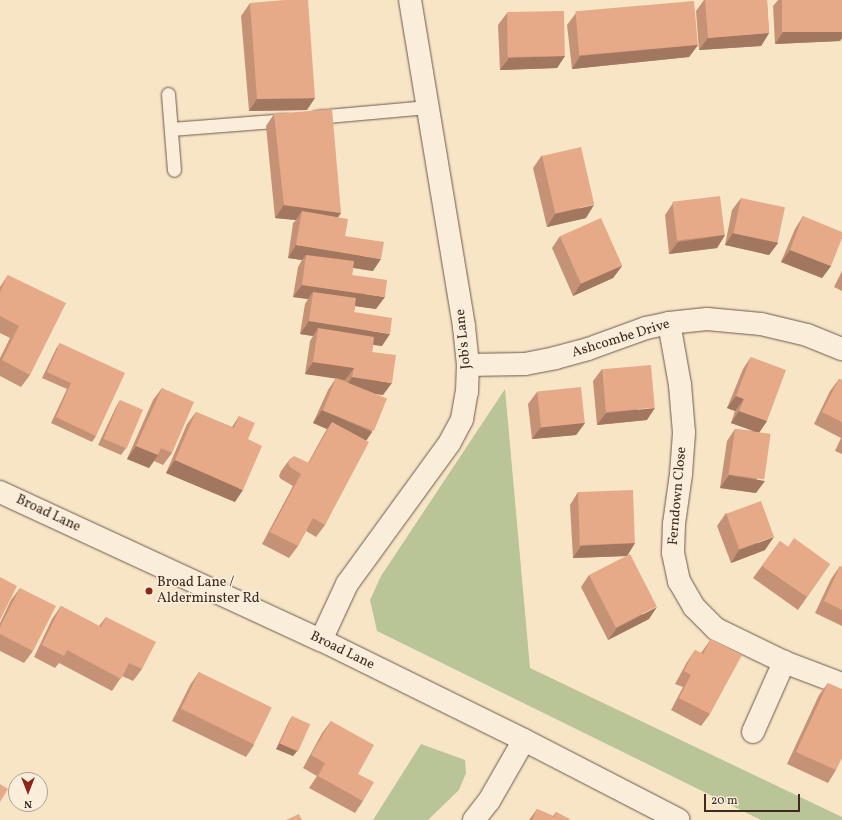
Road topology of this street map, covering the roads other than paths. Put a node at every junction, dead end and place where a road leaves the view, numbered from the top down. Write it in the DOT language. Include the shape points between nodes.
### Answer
graph roads {
  1 [pos="410,0"];
  2 [pos="168,94"];
  3 [pos="428,107"];
  4 [pos="171,129"];
  5 [pos="174,170"];
  6 [pos="669,323"];
  7 [pos="842,349"];
  8 [pos="468,365"];
  9 [pos="0,492"];
  10 [pos="321,640"];
  11 [pos="784,662"];
  12 [pos="842,684"];
  13 [pos="753,732"];
  14 [pos="524,740"];
  15 [pos="474,820"];
  16 [pos="679,820"];
  1 -- 3 [label="street, Job's Lane"];
  2 -- 4 [label="lane"];
  3 -- 4 [label="lane"];
  3 -- 8 [label="street, Job's Lane" via="464,326"];
  4 -- 5 [label="lane"];
  6 -- 7 [label="street, Ashcombe Drive" via="707,319 761,324 807,335"];
  6 -- 8 [label="street, Ashcombe Drive" via="646,328 556,358 525,364"];
  6 -- 11 [label="street, Ferndown Close" via="680,385 684,433 673,539 679,581 694,607 716,629"];
  8 -- 10 [label="street, Job's Lane" via="462,419 450,442 347,584"];
  9 -- 10 [label="street, Broad Lane"];
  10 -- 14 [label="street, Broad Lane"];
  11 -- 12 [label="street, Ferndown Close"];
  11 -- 13 [label="street"];
  14 -- 15 [label="street" via="489,801"];
  14 -- 16 [label="street, Broad Lane"];
}
